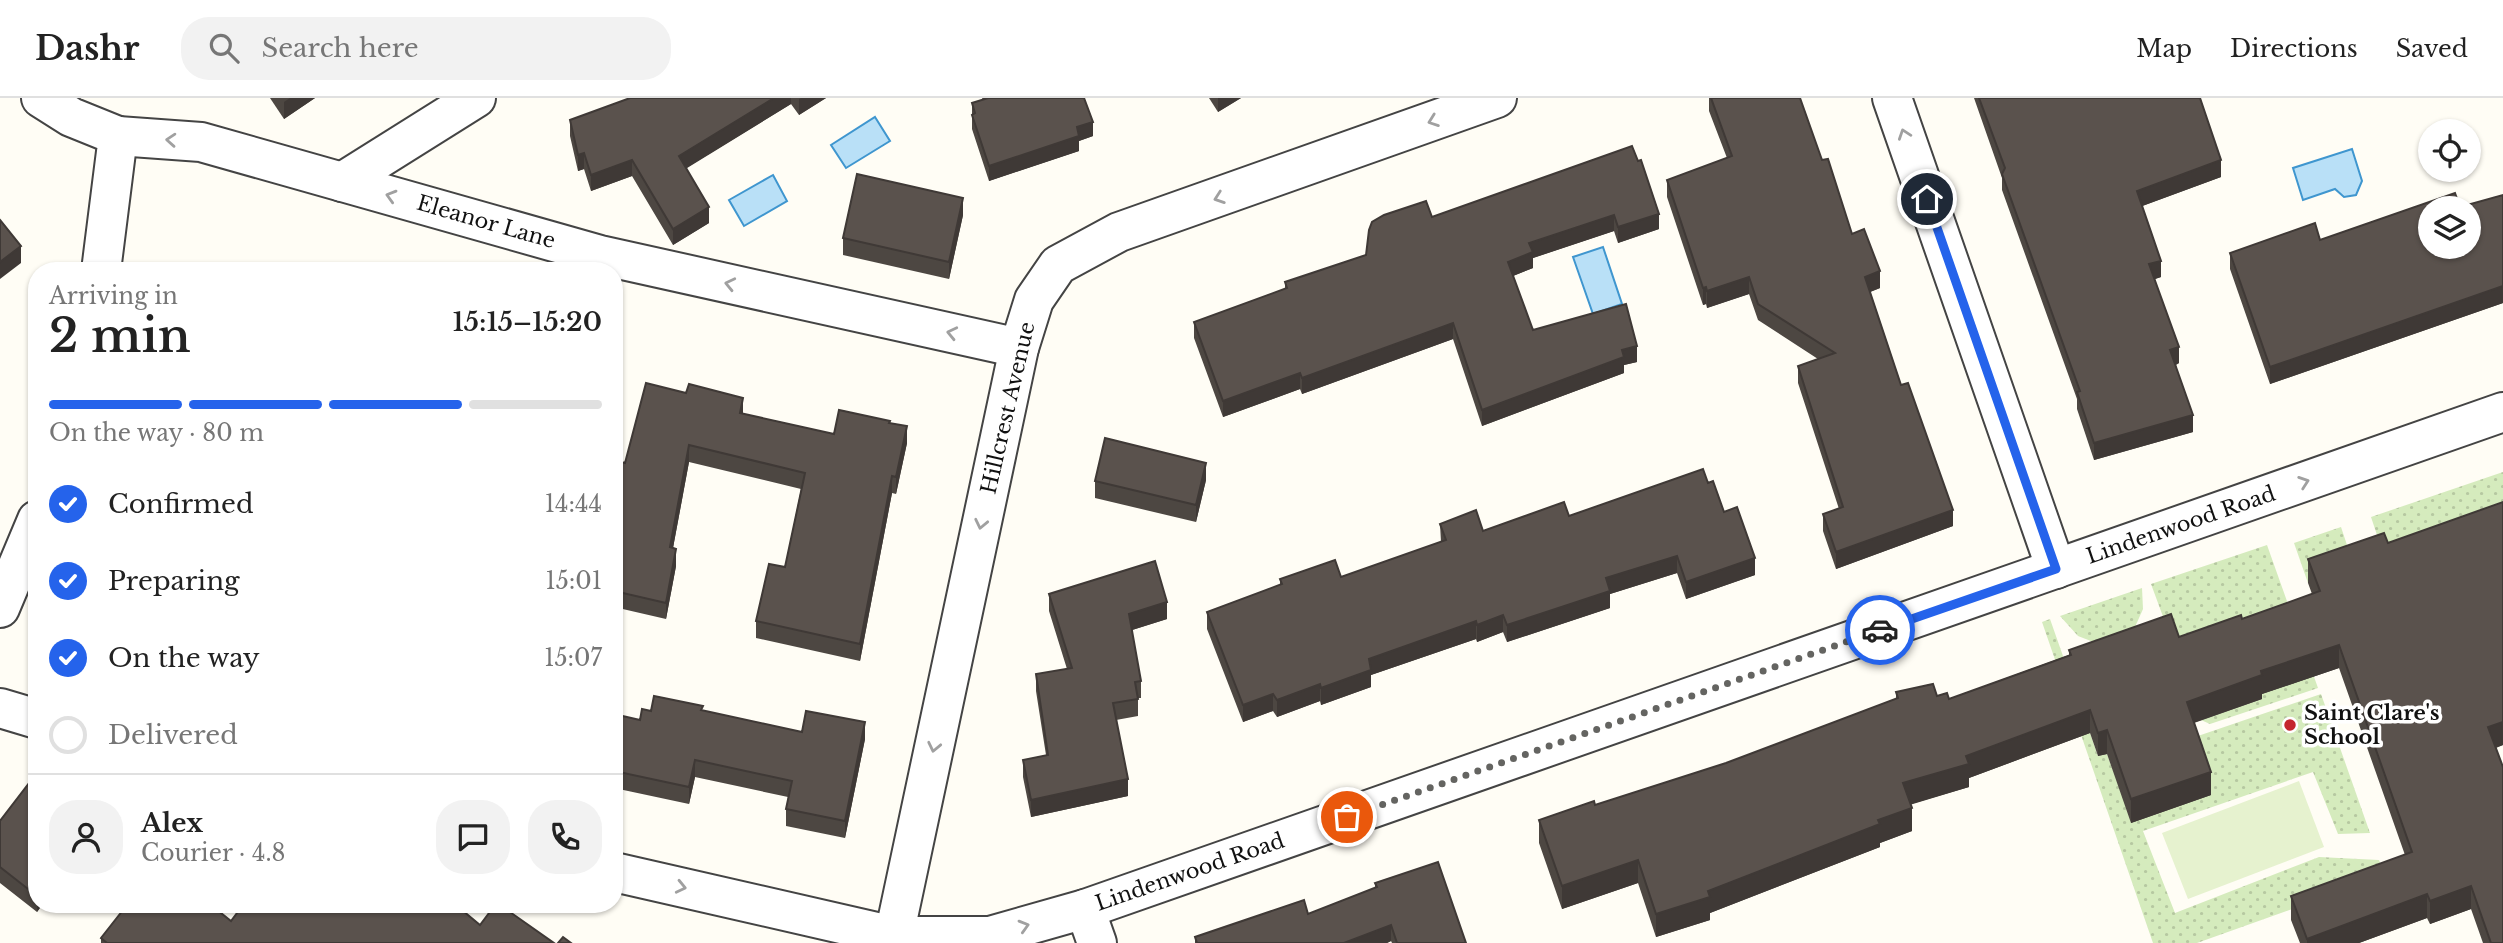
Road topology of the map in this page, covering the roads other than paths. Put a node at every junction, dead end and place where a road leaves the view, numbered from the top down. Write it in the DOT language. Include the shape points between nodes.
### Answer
graph roads {
  1 [pos="41,98"];
  2 [pos="476,98"];
  3 [pos="1497,98"];
  4 [pos="1892,98"];
  5 [pos="118,136"];
  6 [pos="342,182"];
  7 [pos="102,262"];
  8 [pos="595,262"];
  9 [pos="623,268"];
  10 [pos="1019,348"];
  11 [pos="2503,412"];
  12 [pos="28,541"];
  13 [pos="2056,569"];
  14 [pos="0,608"];
  15 [pos="0,708"];
  16 [pos="28,716"];
  17 [pos="623,874"];
  18 [pos="1091,926"];
  19 [pos="894,936"];
  1 -- 5 [label="street, Eleanor Lane" via="71,117"];
  2 -- 6 [label="street"];
  3 -- 10 [label="street, Hillcrest Avenue, one-way" via="1119,232 1058,265 1034,300"];
  13 -- 4 [label="street, one-way"];
  6 -- 5 [label="street, Eleanor Lane, one-way" via="201,142"];
  5 -- 7 [label="street"];
  8 -- 6 [label="street, Eleanor Lane, one-way"];
  10 -- 9 [label="street, Eleanor Lane, one-way"];
  10 -- 19 [label="street, Hillcrest Avenue, one-way"];
  13 -- 11 [label="street, Lindenwood Road, one-way"];
  12 -- 14 [label="street"];
  13 -- 18 [label="street, Lindenwood Road"];
  15 -- 16 [label="street"];
  17 -- 19 [label="street, Lindenwood Road, one-way"];
  19 -- 18 [label="street, Lindenwood Road, one-way" via="990,936"];
}
